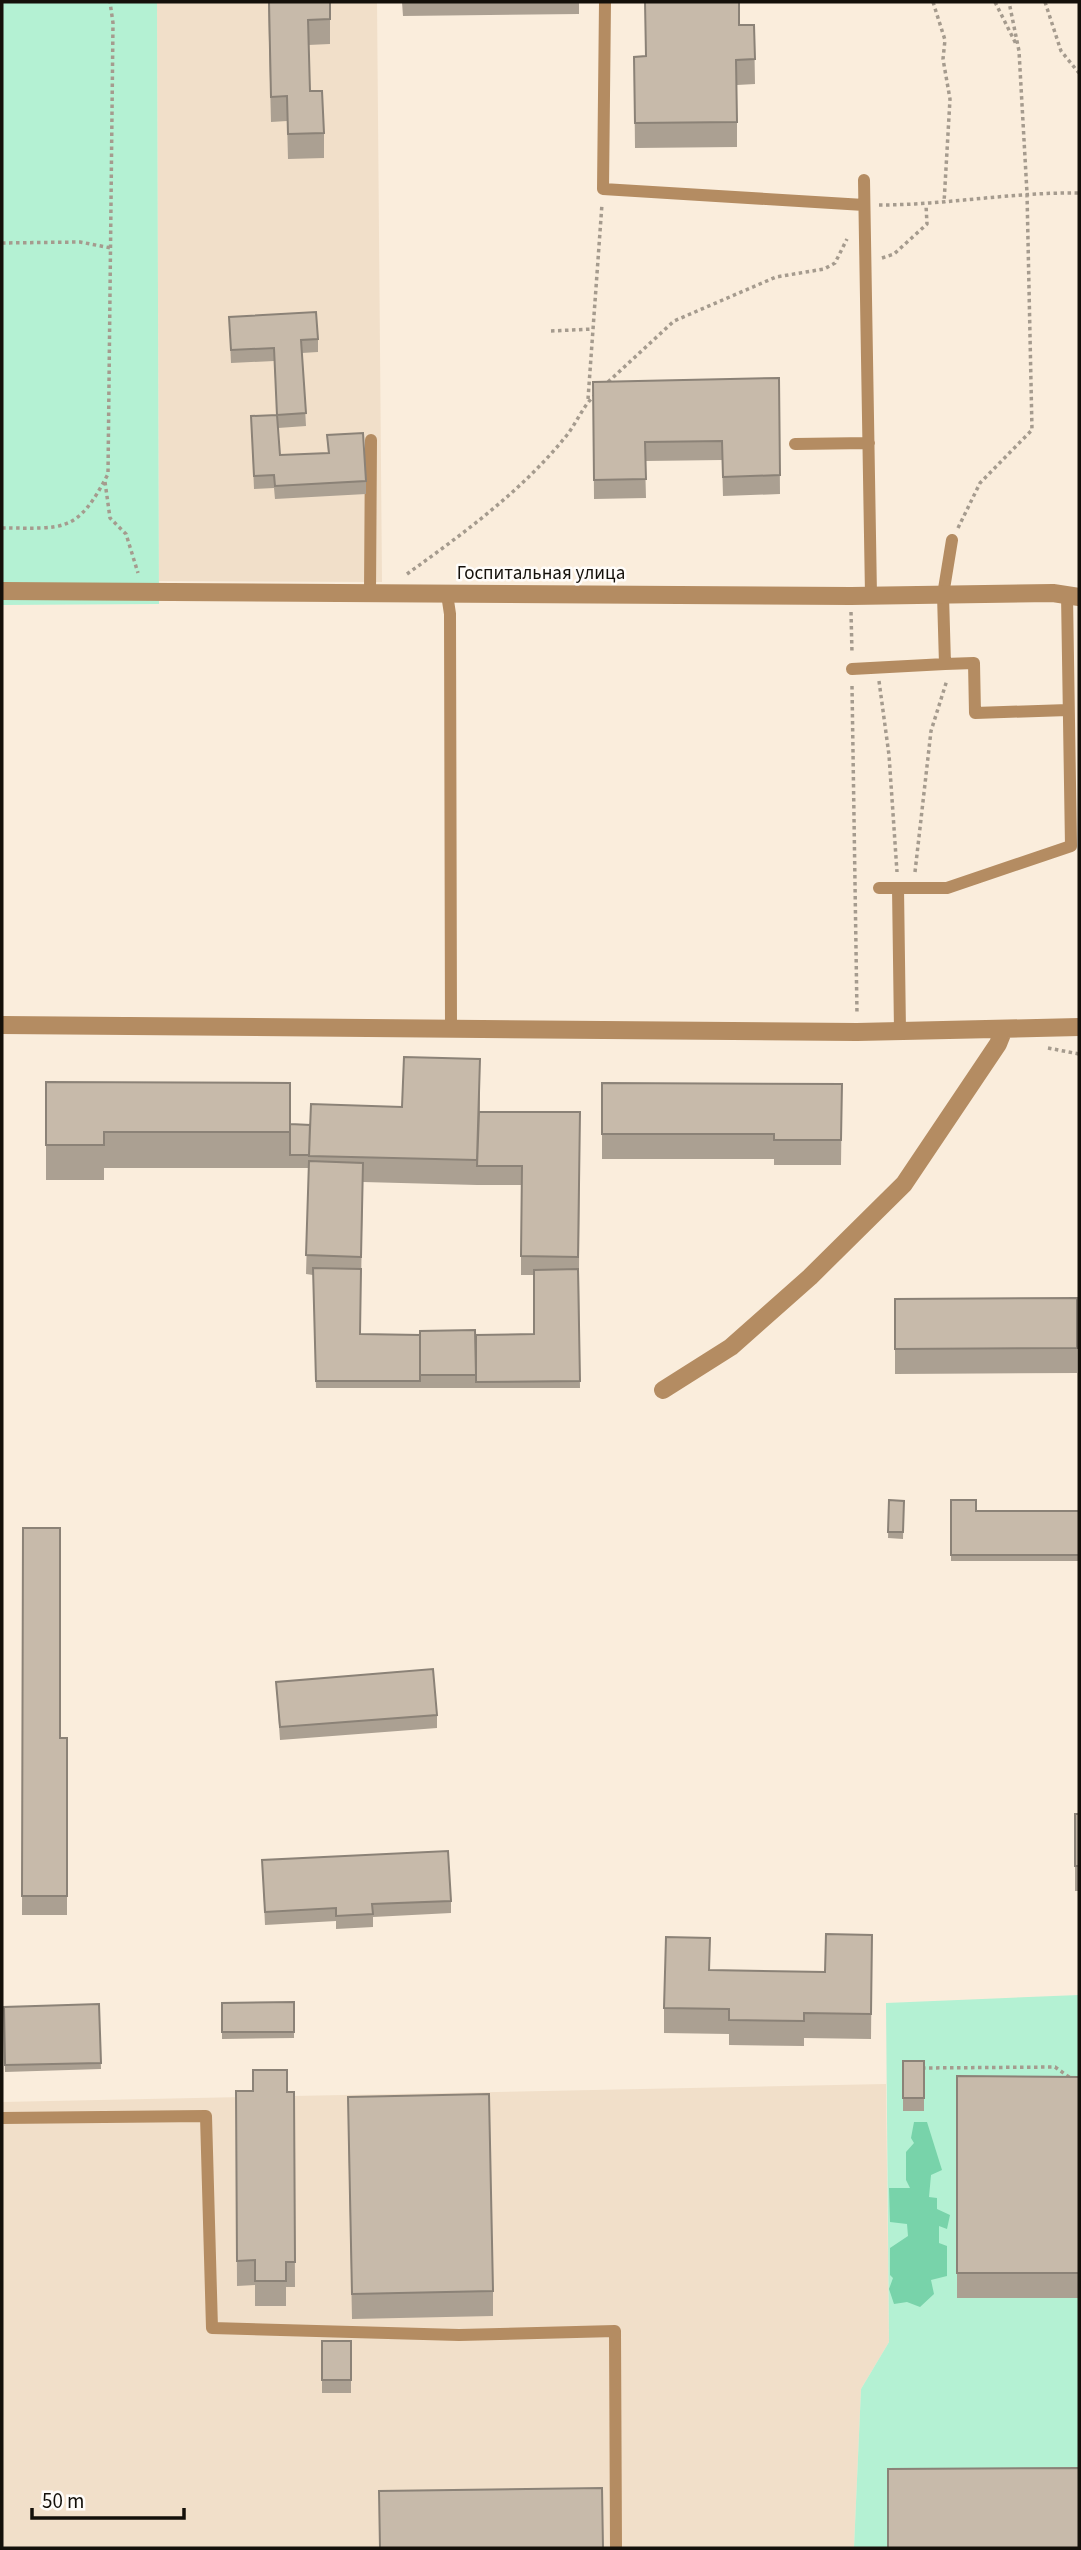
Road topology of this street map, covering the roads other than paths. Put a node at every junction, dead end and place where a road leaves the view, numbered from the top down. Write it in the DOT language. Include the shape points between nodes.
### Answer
graph roads {
  1 [pos="605,2"];
  2 [pos="864,180"];
  3 [pos="864,205"];
  4 [pos="371,440"];
  5 [pos="869,443"];
  6 [pos="796,444"];
  7 [pos="952,540"];
  8 [pos="2,591"];
  9 [pos="370,593"];
  10 [pos="447,594"];
  11 [pos="943,594"];
  12 [pos="871,595"];
  13 [pos="1073,596"];
  14 [pos="945,664"];
  15 [pos="852,669"];
  16 [pos="1069,710"];
  17 [pos="879,888"];
  18 [pos="898,888"];
  19 [pos="2,1025"];
  20 [pos="1079,1027"];
  21 [pos="450,1029"];
  22 [pos="1004,1029"];
  23 [pos="900,1031"];
  24 [pos="663,1390"];
  25 [pos="2,2118"];
  26 [pos="617,2548"];
  1 -- 3 [label="lane" via="603,189"];
  2 -- 3 [label="lane"];
  3 -- 5 [label="lane"];
  4 -- 9 [label="lane"];
  5 -- 6 [label="lane"];
  5 -- 12 [label="lane"];
  7 -- 11 [label="lane"];
  8 -- 9 [label="street, Госпитальная улица"];
  9 -- 10 [label="street, Госпитальная улица"];
  10 -- 12 [label="street, Госпитальная улица"];
  10 -- 21 [label="lane"];
  11 -- 12 [label="street, Госпитальная улица"];
  11 -- 13 [label="street, Госпитальная улица"];
  11 -- 14 [label="lane"];
  13 -- 16 [label="lane"];
  14 -- 15 [label="lane"];
  14 -- 16 [label="lane" via="974,663 975,713"];
  16 -- 18 [label="lane" via="1071,846 947,888"];
  17 -- 18 [label="lane"];
  18 -- 23 [label="lane"];
  19 -- 21 [label="street"];
  20 -- 22 [label="street"];
  21 -- 23 [label="street"];
  22 -- 23 [label="street"];
  22 -- 24 [label="street" via="904,1184 731,1347"];
  25 -- 26 [label="lane" via="206,2116 212,2328 459,2335 614,2331"];
}
